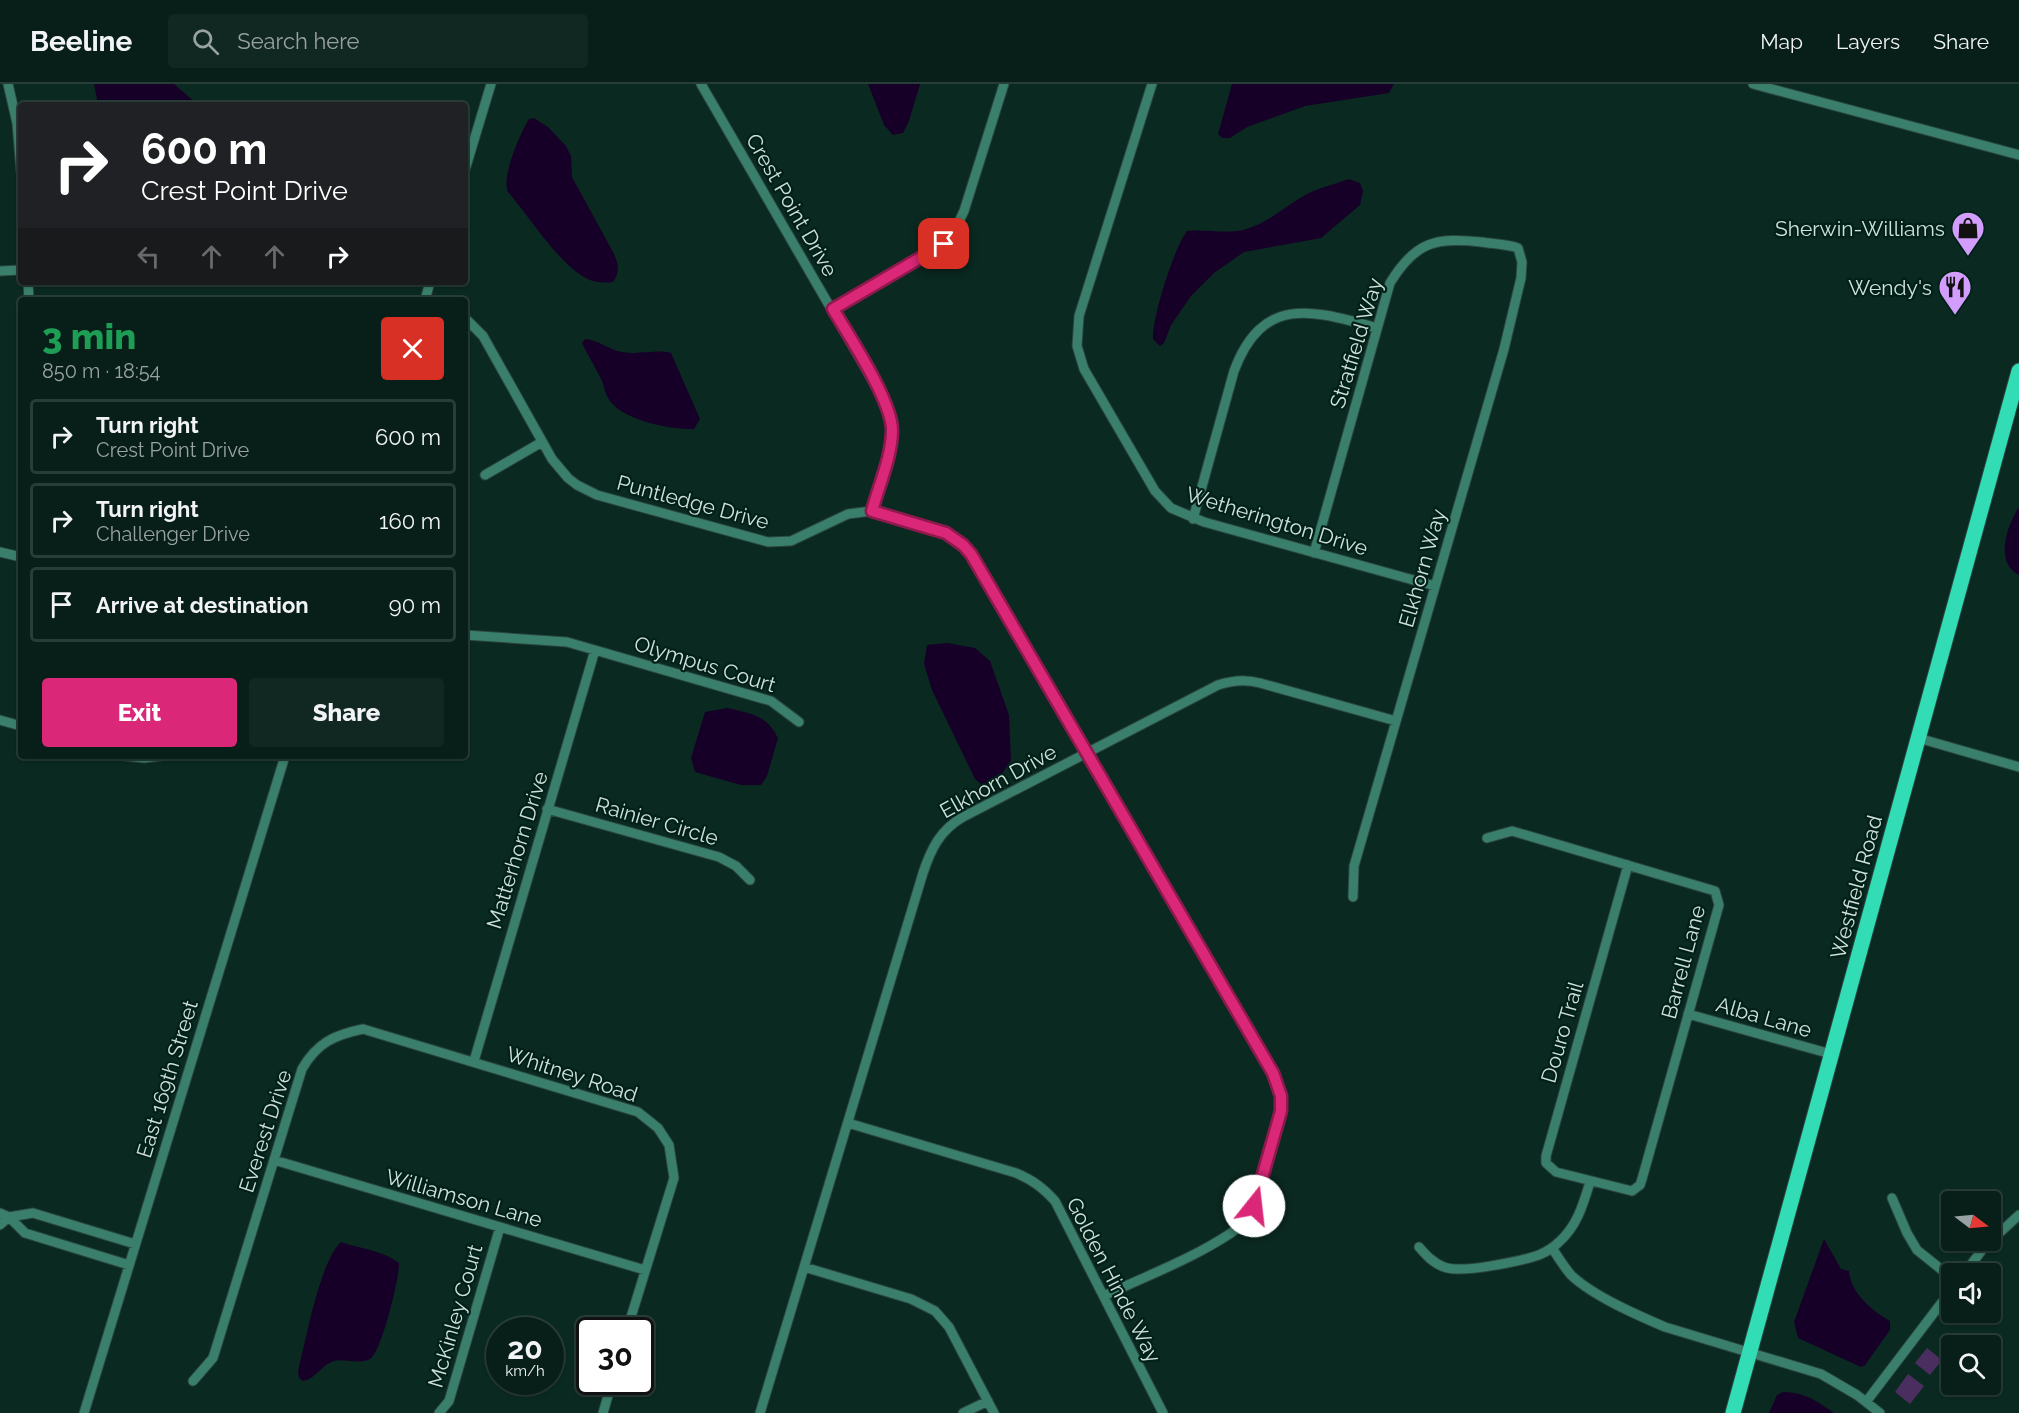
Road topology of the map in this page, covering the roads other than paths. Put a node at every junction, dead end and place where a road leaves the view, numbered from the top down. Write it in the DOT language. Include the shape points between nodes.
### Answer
graph roads {
  1 [pos="8,84"];
  2 [pos="491,84"];
  3 [pos="701,84"];
  4 [pos="1004,84"];
  5 [pos="1152,84"];
  6 [pos="1753,84"];
  7 [pos="18,135"];
  8 [pos="2019,155"];
  9 [pos="468,160"];
  10 [pos="1518,248"];
  11 [pos="18,270"];
  12 [pos="0,271"];
  13 [pos="833,309"];
  14 [pos="468,321"];
  15 [pos="1377,328"];
  16 [pos="2019,371"];
  17 [pos="542,442"];
  18 [pos="485,475"];
  19 [pos="872,511"];
  20 [pos="1193,519"];
  21 [pos="0,552"];
  22 [pos="1314,553"];
  23 [pos="18,556"];
  24 [pos="1435,586"];
  25 [pos="468,635"];
  26 [pos="596,650"];
  27 [pos="0,720"];
  28 [pos="1396,721"];
  29 [pos="799,722"];
  30 [pos="18,725"];
  31 [pos="1918,738"];
  32 [pos="1087,752"];
  33 [pos="284,759"];
  34 [pos="2019,766"];
  35 [pos="547,809"];
  36 [pos="1488,838"];
  37 [pos="1628,865"];
  38 [pos="750,880"];
  39 [pos="1353,897"];
  40 [pos="1688,1014"];
  41 [pos="1831,1054"];
  42 [pos="474,1062"];
  43 [pos="848,1123"];
  44 [pos="274,1160"];
  45 [pos="1590,1182"];
  46 [pos="1892,1198"];
  47 [pos="4,1215"];
  48 [pos="2019,1215"];
  49 [pos="0,1225"];
  50 [pos="500,1227"];
  51 [pos="135,1244"];
  52 [pos="1419,1247"];
  53 [pos="1552,1248"];
  54 [pos="1972,1263"];
  55 [pos="129,1265"];
  56 [pos="804,1267"];
  57 [pos="1941,1269"];
  58 [pos="645,1270"];
  59 [pos="1104,1296"];
  60 [pos="1941,1303"];
  61 [pos="631,1317"];
  62 [pos="1749,1353"];
  63 [pos="193,1381"];
  64 [pos="608,1395"];
  65 [pos="988,1401"];
  66 [pos="1866,1402"];
  67 [pos="84,1413"];
  68 [pos="439,1413"];
  69 [pos="603,1413"];
  70 [pos="760,1413"];
  71 [pos="963,1413"];
  72 [pos="994,1413"];
  73 [pos="1163,1413"];
  74 [pos="1733,1413"];
  75 [pos="1880,1413"];
  1 -- 7 [label="street"];
  2 -- 9 [label="street"];
  3 -- 13 [label="street, Crest Point Drive"];
  4 -- 13 [label="street" via="964,212 950,238"];
  5 -- 20 [label="street, Wetherington Drive" via="1081,306 1076,337 1084,369 1155,491 1171,508"];
  6 -- 8 [label="street"];
  10 -- 15 [label="street, Stratfield Way" via="1453,240 1421,247 1398,269 1390,283"];
  10 -- 24 [label="street, Elkhorn Way" via="1522,262 1516,302"];
  11 -- 12 [label="street"];
  13 -- 19 [label="street, Crest Point Drive" via="892,417 891,442"];
  14 -- 17 [label="street, Puntledge Drive" via="483,336"];
  15 -- 20 [label="street" via="1323,314 1298,313 1272,321 1254,334 1234,371"];
  15 -- 22 [label="street, Stratfield Way"];
  16 -- 31 [label="main road, Westfield Road"];
  17 -- 18 [label="street"];
  17 -- 19 [label="street, Puntledge Drive" via="568,478 597,495 761,541 790,541 848,514"];
  19 -- 32 [label="street, Puntledge Drive" via="946,533 963,545"];
  20 -- 22 [label="street, Wetherington Drive"];
  21 -- 23 [label="street"];
  22 -- 24 [label="street, Wetherington Drive"];
  24 -- 28 [label="street, Elkhorn Way"];
  25 -- 26 [label="street, Olympus Court" via="567,642"];
  26 -- 29 [label="street, Olympus Court" via="771,700"];
  26 -- 35 [label="street, Matterhorn Drive"];
  27 -- 30 [label="street"];
  28 -- 32 [label="street, Elkhorn Drive" via="1241,680 1218,685"];
  28 -- 39 [label="street, Elkhorn Way" via="1354,866"];
  31 -- 34 [label="street"];
  31 -- 41 [label="main road, Westfield Road"];
  32 -- 43 [label="street, Elkhorn Drive" via="963,817 934,843"];
  32 -- 59 [label="street, Puntledge Drive" via="1273,1073 1281,1096 1278,1128 1254,1206 1241,1224 1232,1233"];
  33 -- 51 [label="street, East 169th Street"];
  35 -- 38 [label="street, Rainier Circle" via="720,857"];
  35 -- 42 [label="street, Matterhorn Drive"];
  36 -- 37 [label="street, Barrell Lane" via="1512,831"];
  37 -- 40 [label="street, Barrell Lane" via="1715,891 1719,899"];
  37 -- 45 [label="street, Douro Trail" via="1546,1156 1546,1163 1556,1172"];
  40 -- 41 [label="street, Alba Lane"];
  40 -- 45 [label="street, Barrell Lane" via="1640,1185 1626,1191"];
  41 -- 62 [label="main road, Westfield Road"];
  42 -- 44 [label="street, Everest Drive" via="372,1030 336,1035 310,1056 302,1069"];
  42 -- 58 [label="street, Whitney Road" via="638,1112 658,1128 669,1145 674,1178"];
  43 -- 56 [label="street, Elkhorn Drive"];
  43 -- 59 [label="street, Golden Hinde Way" via="1031,1179 1054,1201"];
  44 -- 50 [label="street, Williamson Lane"];
  44 -- 63 [label="street, Everest Drive" via="213,1358"];
  45 -- 53 [label="street" via="1573,1227"];
  46 -- 57 [label="street" via="1917,1250"];
  47 -- 49 [label="street"];
  47 -- 51 [label="street" via="33,1213"];
  47 -- 55 [label="street" via="26,1233"];
  48 -- 54 [label="street"];
  50 -- 58 [label="street, Williamson Lane"];
  50 -- 68 [label="street, McKinley Court" via="449,1401"];
  51 -- 55 [label="street, East 169th Street"];
  52 -- 53 [label="street" via="1445,1268 1469,1269 1523,1259"];
  53 -- 62 [label="street" via="1570,1274 1584,1285 1643,1318"];
  55 -- 67 [label="street, East 169th Street"];
  56 -- 65 [label="street" via="911,1299 935,1311 949,1327"];
  56 -- 70 [label="street, Elkhorn Drive"];
  58 -- 61 [label="street, Whitney Road"];
  59 -- 73 [label="street, Golden Hinde Way"];
  60 -- 66 [label="street"];
  62 -- 66 [label="street" via="1821,1374"];
  62 -- 74 [label="main road, Westfield Road"];
  64 -- 69 [label="street"];
  65 -- 71 [label="street"];
  65 -- 72 [label="street"];
  66 -- 75 [label="street"];
}
